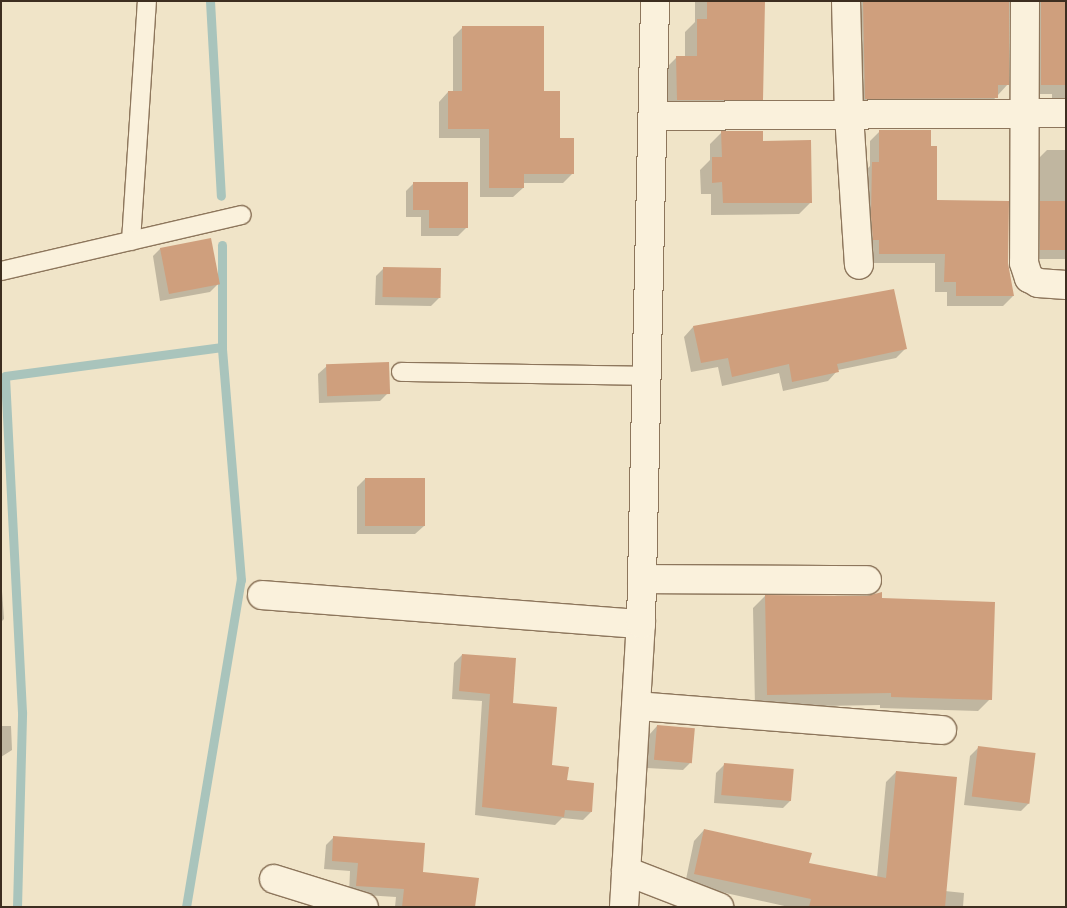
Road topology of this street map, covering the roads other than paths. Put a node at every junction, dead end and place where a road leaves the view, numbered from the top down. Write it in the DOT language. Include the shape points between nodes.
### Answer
graph roads {
  1 [pos="147,1"];
  2 [pos="655,1"];
  3 [pos="846,1"];
  4 [pos="1026,1"];
  5 [pos="1066,113"];
  6 [pos="849,115"];
  7 [pos="1024,115"];
  8 [pos="654,116"];
  9 [pos="242,215"];
  10 [pos="131,241"];
  11 [pos="859,265"];
  12 [pos="1,271"];
  13 [pos="1066,285"];
  14 [pos="401,372"];
  15 [pos="647,376"];
  16 [pos="642,579"];
  17 [pos="867,580"];
  18 [pos="262,595"];
  19 [pos="641,624"];
  20 [pos="637,706"];
  21 [pos="942,730"];
  22 [pos="626,871"];
  23 [pos="274,879"];
  24 [pos="364,907"];
  25 [pos="624,907"];
  26 [pos="718,907"];
  1 -- 10 [label="lane"];
  2 -- 8 [label="street"];
  3 -- 6 [label="street"];
  4 -- 7 [label="street"];
  5 -- 7 [label="street"];
  6 -- 7 [label="street"];
  6 -- 8 [label="street"];
  6 -- 11 [label="street"];
  7 -- 13 [label="street" via="1026,273 1038,283"];
  8 -- 15 [label="street"];
  9 -- 10 [label="lane"];
  10 -- 12 [label="lane"];
  14 -- 15 [label="lane"];
  15 -- 16 [label="street"];
  16 -- 17 [label="street"];
  16 -- 19 [label="street"];
  18 -- 19 [label="street"];
  19 -- 20 [label="street"];
  20 -- 21 [label="street"];
  20 -- 22 [label="street"];
  22 -- 25 [label="street"];
  22 -- 26 [label="street"];
  23 -- 24 [label="street"];
}
